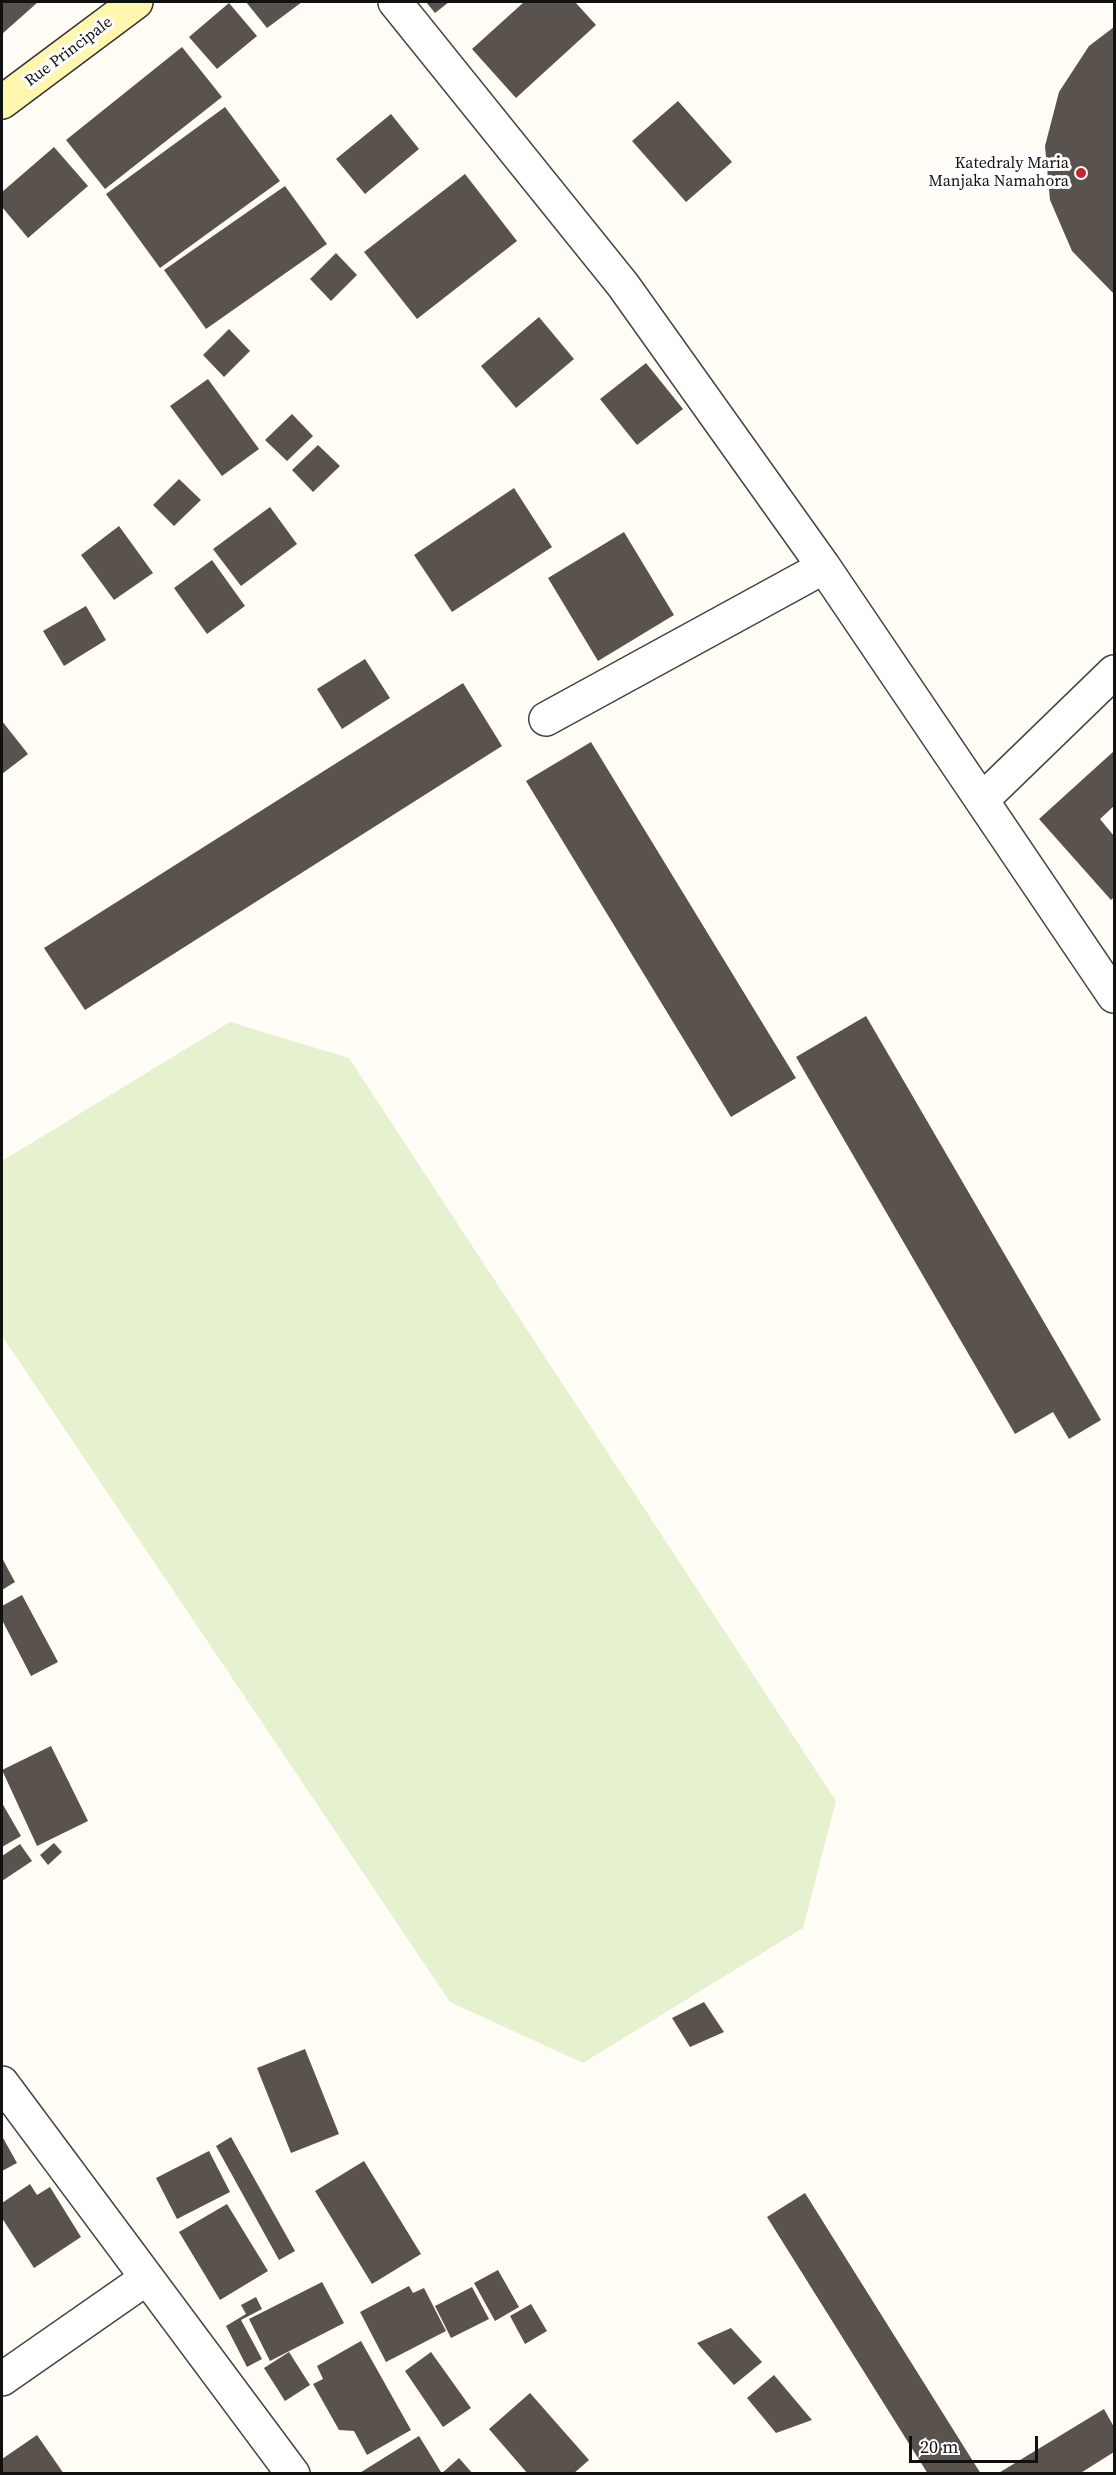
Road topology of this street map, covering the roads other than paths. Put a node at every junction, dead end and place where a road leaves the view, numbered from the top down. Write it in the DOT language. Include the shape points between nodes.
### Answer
graph roads {
  1 [pos="136,2"];
  2 [pos="396,2"];
  3 [pos="2,102"];
  4 [pos="824,567"];
  5 [pos="1114,672"];
  6 [pos="546,719"];
  7 [pos="982,801"];
  8 [pos="1114,996"];
  9 [pos="2,2083"];
  10 [pos="147,2278"];
  11 [pos="2,2379"];
  12 [pos="293,2474"];
  1 -- 3 [label="main road, Rue Principale"];
  2 -- 4 [label="street" via="623,285"];
  4 -- 6 [label="street"];
  4 -- 7 [label="street"];
  5 -- 7 [label="street"];
  7 -- 8 [label="street"];
  9 -- 10 [label="street"];
  10 -- 11 [label="street"];
  10 -- 12 [label="street"];
}
